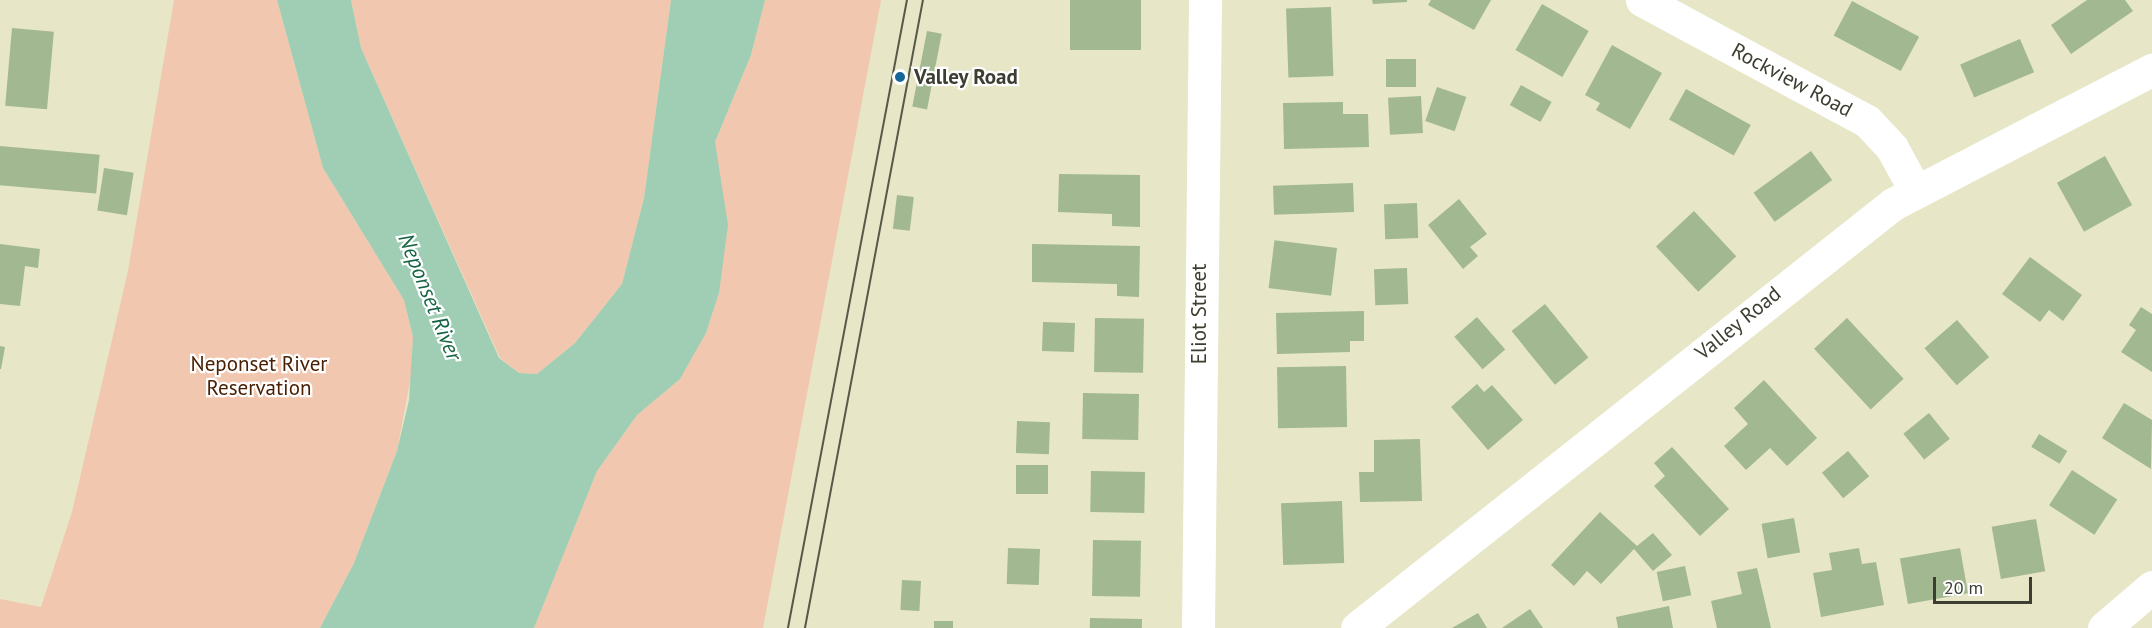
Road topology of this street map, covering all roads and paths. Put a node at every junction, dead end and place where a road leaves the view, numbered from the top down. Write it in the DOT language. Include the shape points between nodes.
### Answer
graph roads {
  1 [pos="1205,0"];
  2 [pos="1642,0"];
  3 [pos="2152,70"];
  4 [pos="1915,190"];
  5 [pos="2152,587"];
  6 [pos="1198,628"];
  7 [pos="1357,628"];
  8 [pos="2104,628"];
  1 -- 6 [label="street, Eliot Street"];
  2 -- 4 [label="street, Rockview Road" via="1860,116 1892,148"];
  3 -- 4 [label="street, Valley Road" via="2101,100"];
  4 -- 7 [label="street, Valley Road" via="1730,328"];
  5 -- 8 [label="street"];
}
